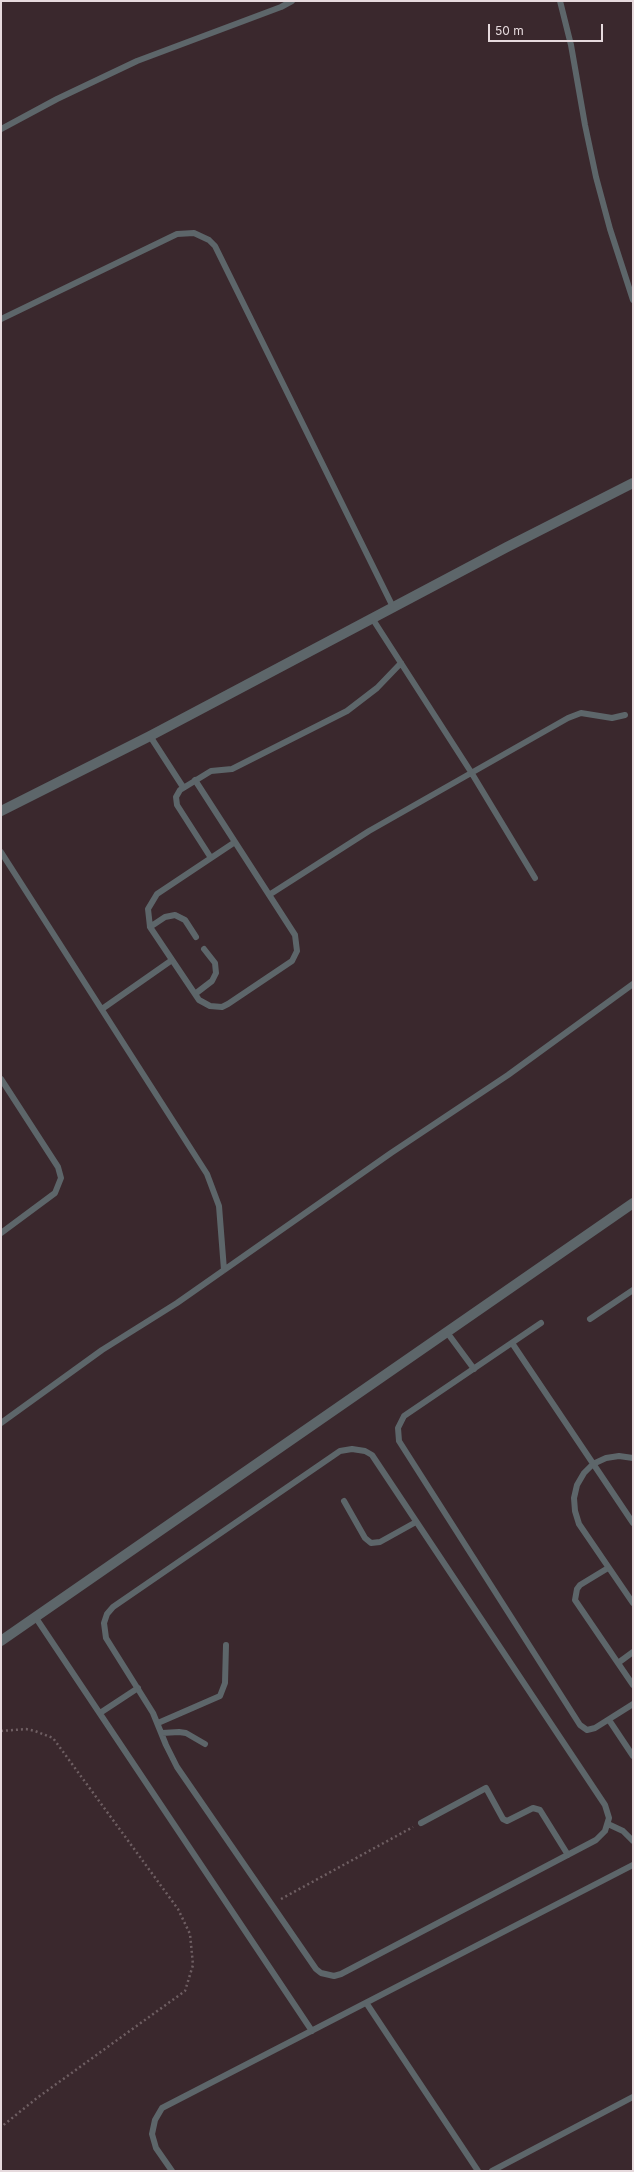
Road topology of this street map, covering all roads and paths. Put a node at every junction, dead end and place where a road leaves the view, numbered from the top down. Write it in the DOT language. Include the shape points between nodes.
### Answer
graph roads {
  1 [pos="292,1"];
  2 [pos="560,1"];
  3 [pos="1,129"];
  4 [pos="633,300"];
  5 [pos="1,319"];
  6 [pos="633,483"];
  7 [pos="393,607"];
  8 [pos="372,618"];
  9 [pos="401,663"];
  10 [pos="626,715"];
  11 [pos="150,736"];
  12 [pos="471,772"];
  13 [pos="195,780"];
  14 [pos="183,787"];
  15 [pos="1,811"];
  16 [pos="236,842"];
  17 [pos="1,852"];
  18 [pos="211,858"];
  19 [pos="535,878"];
  20 [pos="270,895"];
  21 [pos="150,927"];
  22 [pos="196,937"];
  23 [pos="204,948"];
  24 [pos="172,960"];
  25 [pos="633,984"];
  26 [pos="195,994"];
  27 [pos="102,1009"];
  28 [pos="1,1079"];
  29 [pos="633,1203"];
  30 [pos="1,1233"];
  31 [pos="224,1270"];
  32 [pos="633,1290"];
  33 [pos="590,1318"];
  34 [pos="541,1323"];
  35 [pos="446,1331"];
  36 [pos="512,1343"];
  37 [pos="474,1369"];
  38 [pos="1,1423"];
  39 [pos="633,1458"];
  40 [pos="594,1464"];
  41 [pos="344,1501"];
  42 [pos="416,1522"];
  43 [pos="633,1523"];
  44 [pos="608,1568"];
  45 [pos="633,1603"];
  46 [pos="36,1618"];
  47 [pos="1,1641"];
  48 [pos="226,1645"];
  49 [pos="633,1652"];
  50 [pos="618,1663"];
  51 [pos="633,1685"];
  52 [pos="138,1688"];
  53 [pos="633,1704"];
  54 [pos="100,1713"];
  55 [pos="609,1720"];
  56 [pos="158,1723"];
  57 [pos="1,1731"];
  58 [pos="162,1733"];
  59 [pos="205,1744"];
  60 [pos="633,1756"];
  61 [pos="421,1823"];
  62 [pos="608,1824"];
  63 [pos="633,1841"];
  64 [pos="568,1854"];
  65 [pos="633,1865"];
  66 [pos="272,1904"];
  67 [pos="367,2004"];
  68 [pos="312,2031"];
  69 [pos="633,2097"];
  70 [pos="1,2128"];
  71 [pos="170,2170"];
  72 [pos="478,2171"];
  73 [pos="492,2171"];
  1 -- 3 [label="lane" via="137,61"];
  2 -- 4 [label="lane" via="571,44 596,177"];
  5 -- 7 [label="lane" via="177,234 194,233 209,240 215,246"];
  6 -- 7 [label="street"];
  7 -- 8 [label="street"];
  8 -- 9 [label="lane"];
  8 -- 11 [label="street"];
  9 -- 12 [label="lane"];
  9 -- 13 [label="lane" via="378,688 347,711 232,769 214,770"];
  10 -- 12 [label="lane" via="612,718 589,713 574,715"];
  11 -- 14 [label="lane"];
  11 -- 15 [label="street"];
  12 -- 19 [label="lane"];
  12 -- 20 [label="lane" via="369,831"];
  13 -- 14 [label="lane"];
  13 -- 16 [label="lane"];
  14 -- 18 [label="lane" via="176,797 178,805"];
  16 -- 18 [label="lane"];
  16 -- 20 [label="lane"];
  17 -- 27 [label="lane"];
  18 -- 21 [label="lane" via="153,898 147,915"];
  20 -- 26 [label="lane" via="297,941 297,951 292,961 222,1007 204,1004"];
  21 -- 22 [label="lane" via="165,917 175,915 185,920"];
  21 -- 24 [label="lane"];
  23 -- 26 [label="lane" via="215,963 216,973 212,981"];
  24 -- 26 [label="lane"];
  24 -- 27 [label="lane"];
  25 -- 31 [label="lane" via="533,1058"];
  27 -- 31 [label="lane" via="207,1174 219,1206"];
  28 -- 30 [label="lane" via="58,1167 61,1178 56,1193"];
  29 -- 35 [label="street"];
  31 -- 38 [label="lane" via="102,1350"];
  32 -- 33 [label="lane"];
  34 -- 36 [label="lane"];
  35 -- 37 [label="lane"];
  35 -- 46 [label="street"];
  36 -- 37 [label="lane"];
  36 -- 40 [label="lane"];
  37 -- 55 [label="lane" via="404,1416 398,1428 399,1441 580,1725 591,1730"];
  39 -- 40 [label="lane" via="619,1456 606,1458"];
  40 -- 43 [label="lane"];
  40 -- 44 [label="lane" via="584,1473 577,1485 575,1511 589,1541"];
  41 -- 42 [label="lane" via="365,1538 371,1543 380,1542"];
  42 -- 52 [label="lane" via="372,1455 358,1449 340,1451 110,1610 105,1619 105,1633"];
  42 -- 62 [label="lane" via="605,1805"];
  44 -- 45 [label="lane"];
  44 -- 50 [label="lane" via="580,1585 575,1600"];
  46 -- 47 [label="street"];
  46 -- 54 [label="lane"];
  48 -- 56 [label="lane" via="225,1683 220,1696"];
  49 -- 50 [label="lane"];
  50 -- 51 [label="lane"];
  52 -- 54 [label="lane"];
  52 -- 56 [label="lane"];
  53 -- 55 [label="lane"];
  54 -- 68 [label="lane"];
  55 -- 60 [label="lane"];
  56 -- 58 [label="lane"];
  57 -- 70 [label="path" via="26,1729 53,1738 178,1908 190,1934 193,1965 185,1991 37,2098"];
  58 -- 59 [label="lane" via="186,1733"];
  58 -- 66 [label="lane" via="177,1767"];
  61 -- 64 [label="lane" via="486,1788 503,1819 507,1821 533,1808 540,1810"];
  61 -- 66 [label="path"];
  62 -- 63 [label="lane" via="623,1831"];
  62 -- 64 [label="lane" via="601,1836"];
  64 -- 66 [label="lane" via="334,1976 316,1969"];
  65 -- 67 [label="lane"];
  67 -- 68 [label="lane"];
  67 -- 72 [label="lane"];
  68 -- 71 [label="lane" via="162,2108 155,2120 152,2134 156,2148"];
  69 -- 73 [label="lane"];
}
